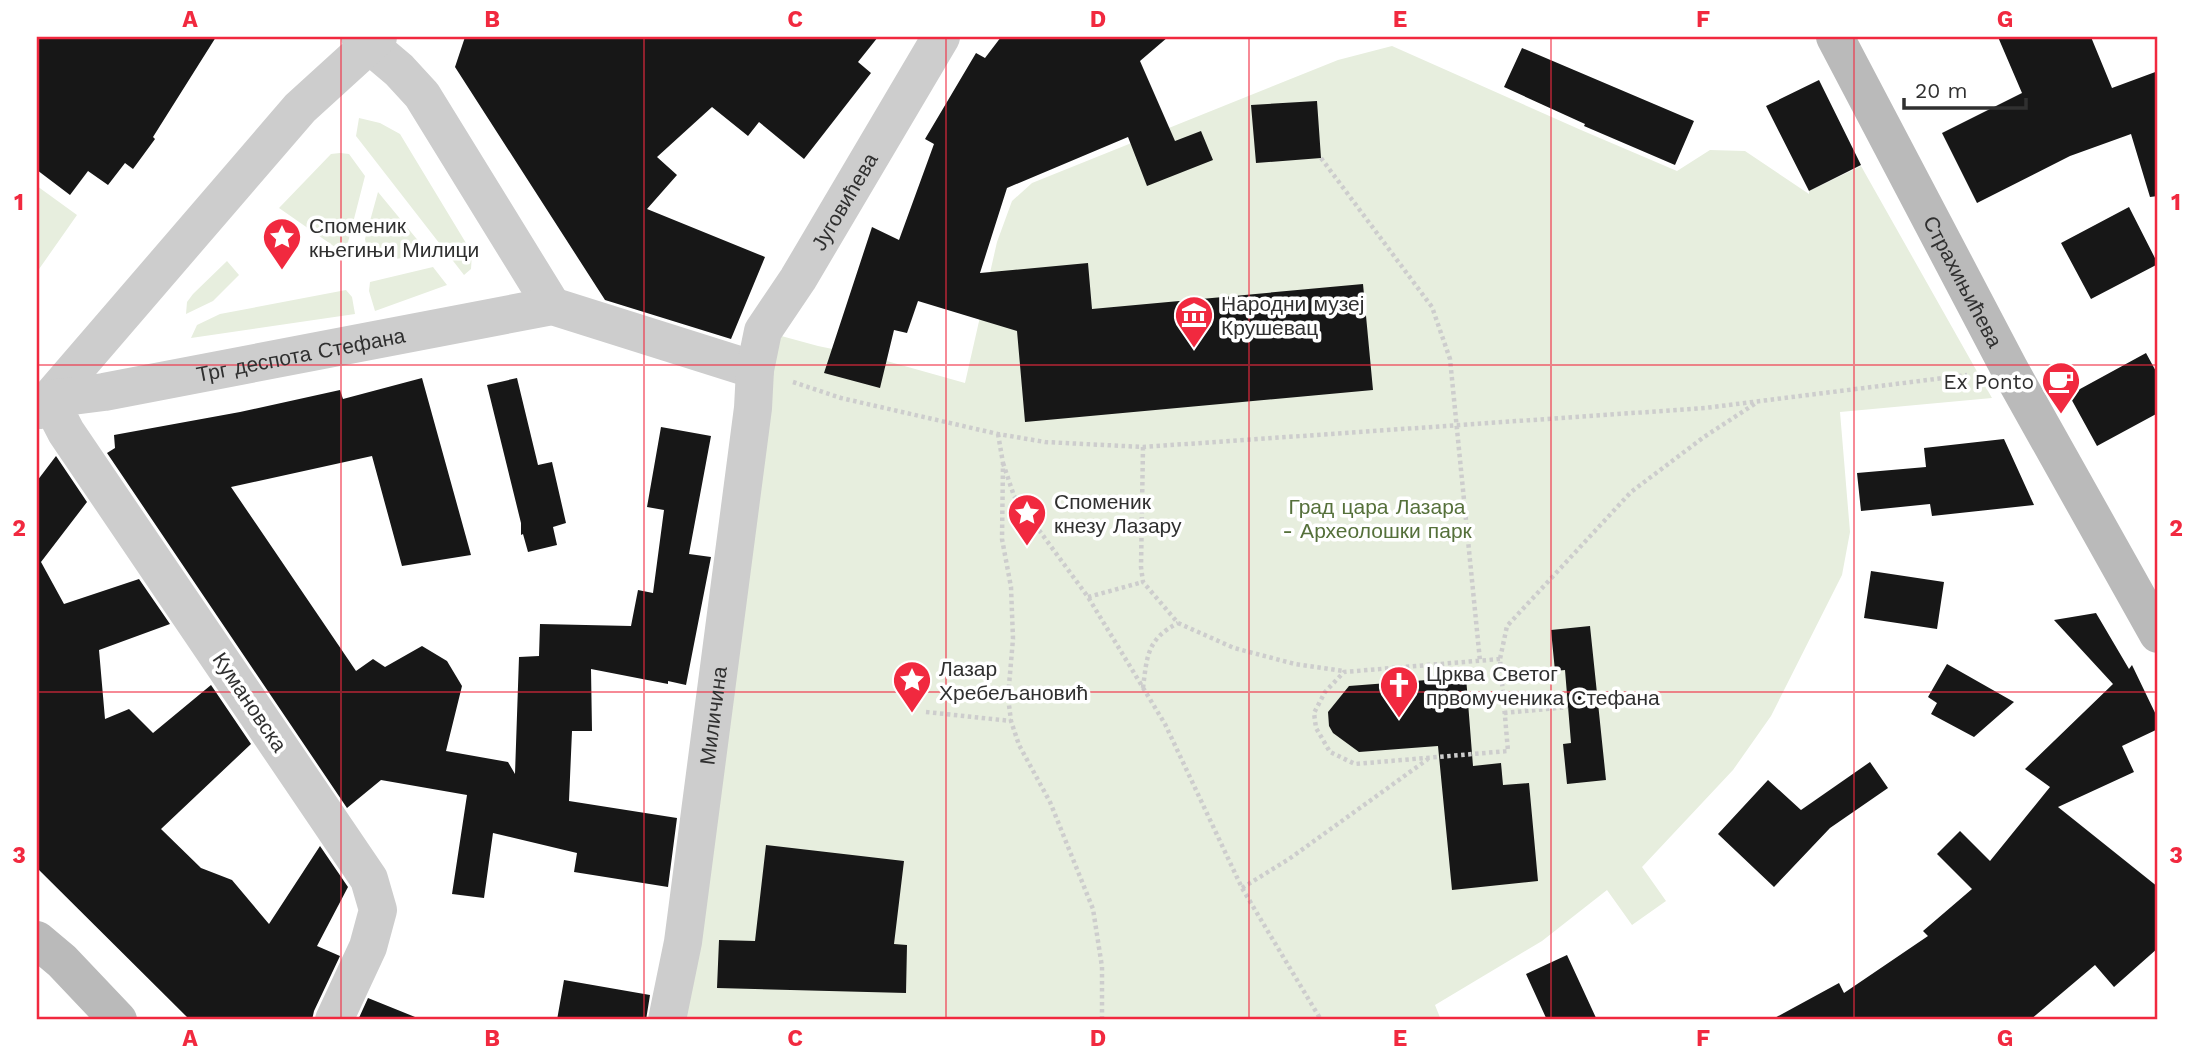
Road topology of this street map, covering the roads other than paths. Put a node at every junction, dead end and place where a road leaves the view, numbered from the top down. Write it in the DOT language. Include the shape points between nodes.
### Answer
graph roads {
  1 [pos="941,37"];
  2 [pos="1835,37"];
  3 [pos="369,40"];
  4 [pos="552,306"];
  5 [pos="755,370"];
  6 [pos="43,407"];
  7 [pos="753,408"];
  8 [pos="2158,634"];
  9 [pos="37,940"];
  10 [pos="118,1020"];
  11 [pos="334,1020"];
  12 [pos="667,1020"];
  1 -- 5 [label="street, Југовићева" via="763,331"];
  2 -- 8 [label="street, Страхињићева" via="2010,370"];
  3 -- 4 [label="street" via="422,95"];
  3 -- 6 [label="street" via="300,108"];
  4 -- 5 [label="street, Трг деспота Стефана"];
  4 -- 6 [label="street, Трг деспота Стефана"];
  5 -- 7 [label="street, Југовићева"];
  6 -- 11 [label="street, Кумановска" via="66,432 369,879 377,910 368,947"];
  7 -- 12 [label="street, Миличина" via="685,928"];
  9 -- 10 [label="street"];
}
